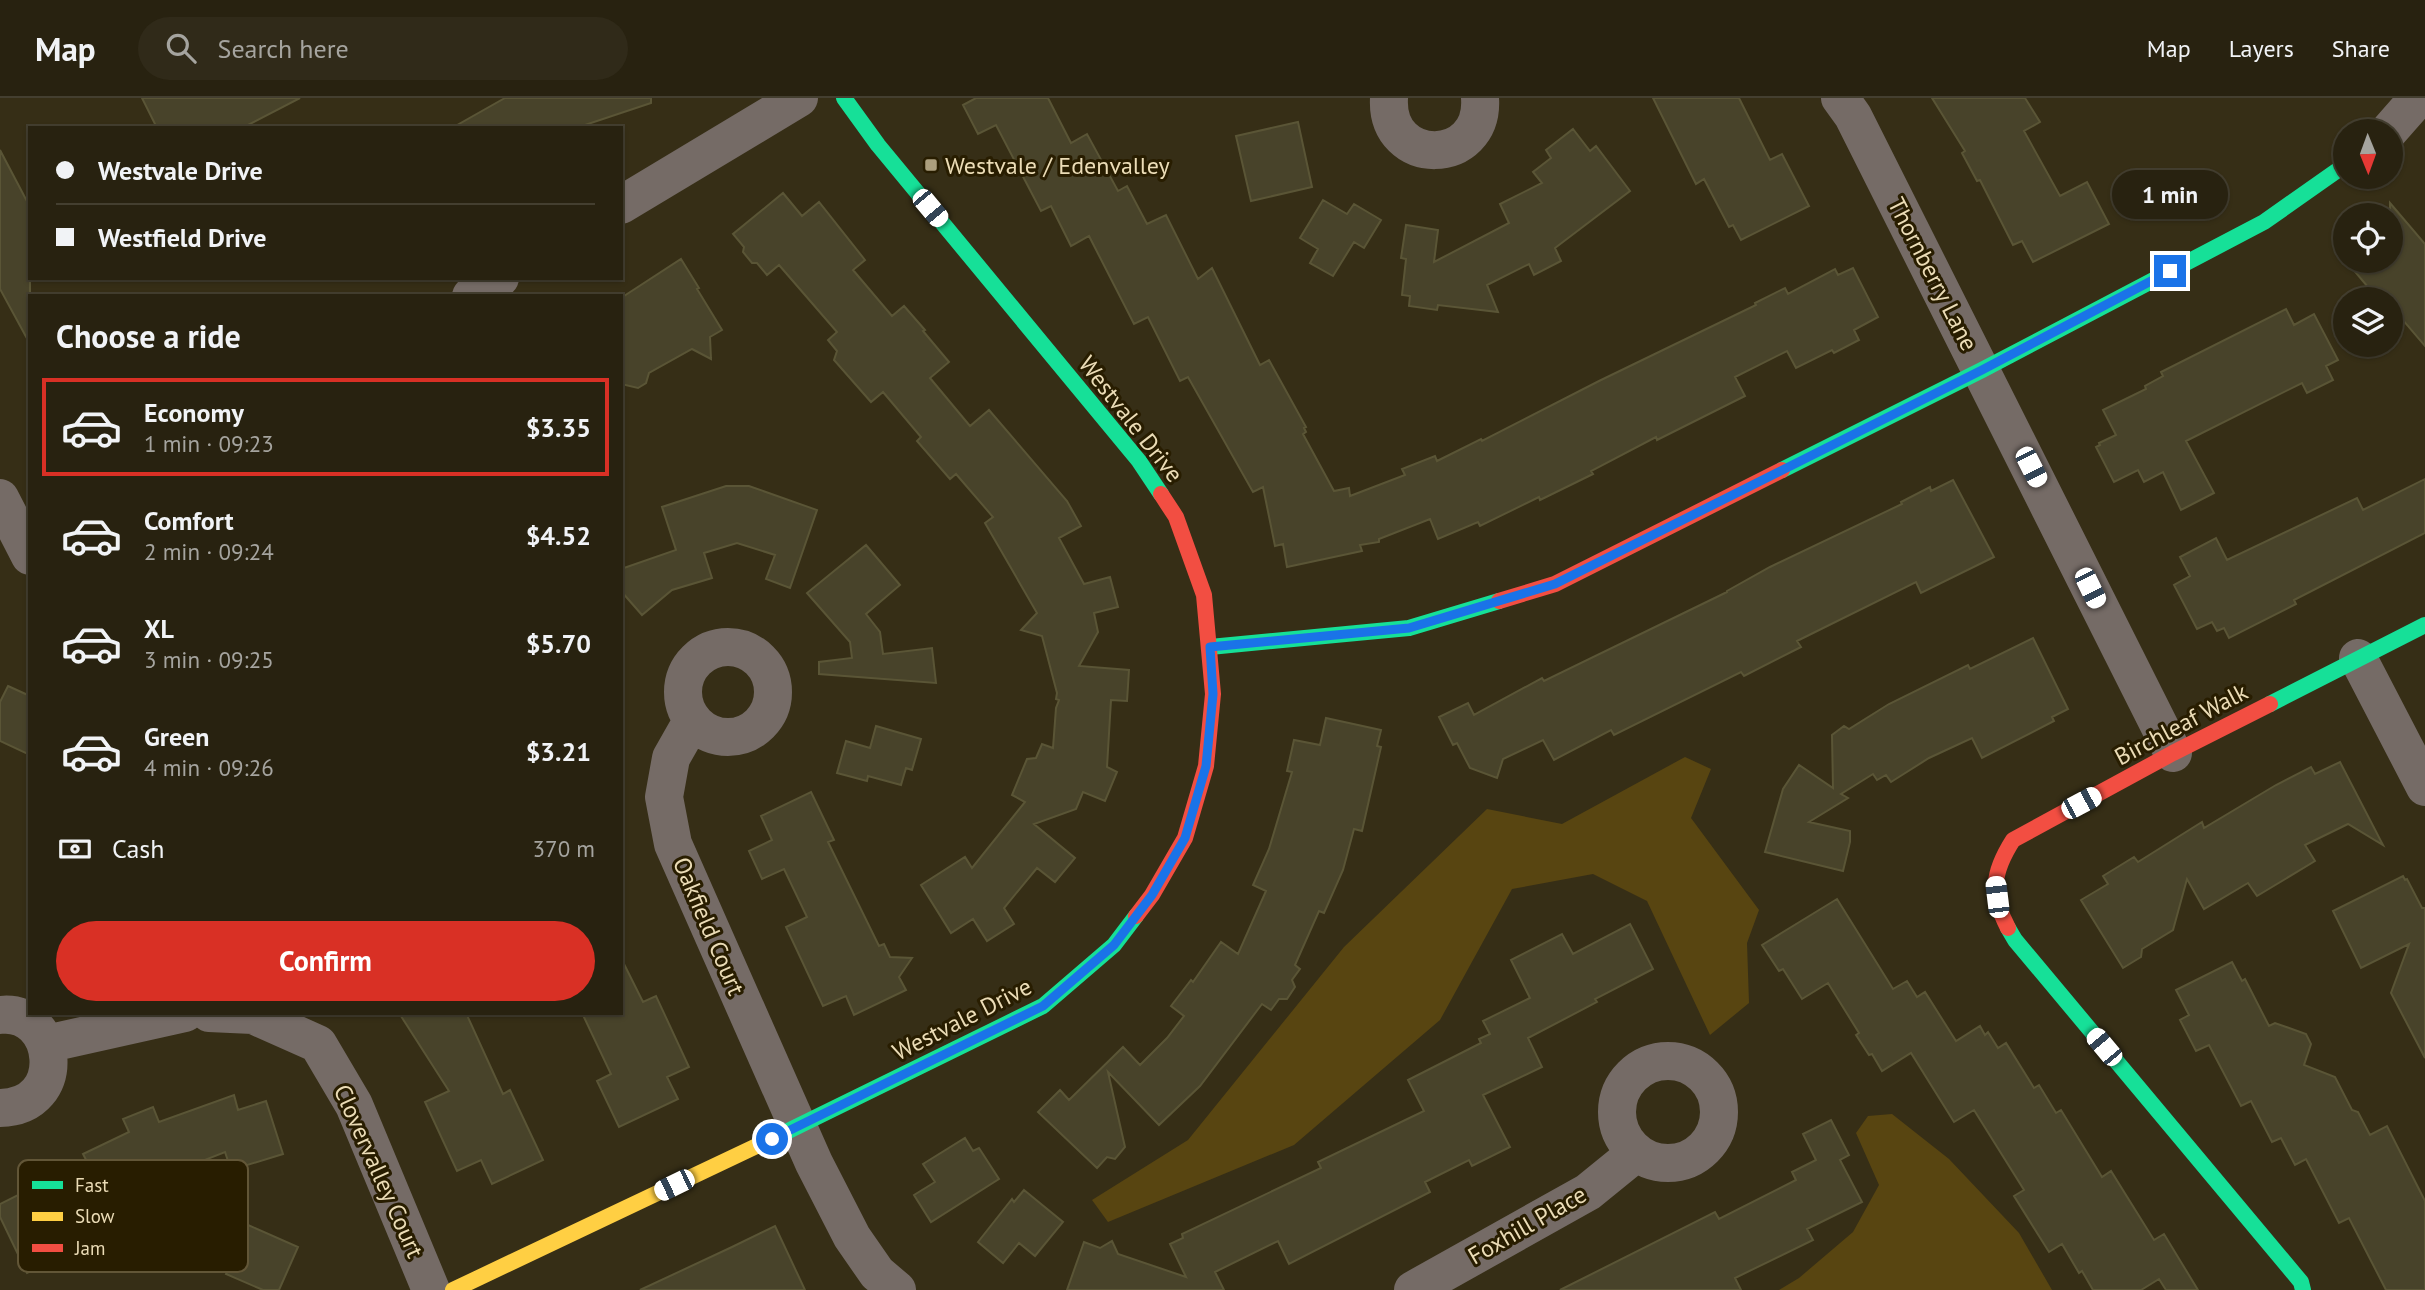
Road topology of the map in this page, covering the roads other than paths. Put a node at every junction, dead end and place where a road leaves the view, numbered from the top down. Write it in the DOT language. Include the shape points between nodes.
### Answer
graph roads {
  1 [pos="799,98"];
  2 [pos="844,98"];
  3 [pos="1389,98"];
  4 [pos="1480,98"];
  5 [pos="1840,98"];
  6 [pos="2418,98"];
  7 [pos="2400,119"];
  8 [pos="2333,173"];
  9 [pos="623,204"];
  10 [pos="497,280"];
  11 [pos="474,294"];
  12 [pos="1982,370"];
  13 [pos="0,498"];
  14 [pos="28,552"];
  15 [pos="2425,625"];
  16 [pos="1210,647"];
  17 [pos="2358,658"];
  18 [pos="692,721"];
  19 [pos="2173,753"];
  20 [pos="2425,786"];
  21 [pos="0,1015"];
  22 [pos="176,1015"];
  23 [pos="253,1015"];
  24 [pos="46,1044"];
  25 [pos="0,1108"];
  26 [pos="796,1127"];
  27 [pos="1636,1153"];
  28 [pos="431,1290"];
  29 [pos="453,1290"];
  30 [pos="897,1290"];
  31 [pos="1413,1290"];
  32 [pos="2303,1290"];
  1 -- 9 [label="street"];
  2 -- 16 [label="street, Westvale Drive" via="1139,461 1176,517 1204,595"];
  3 -- 4 [label="street" via="1388,111 1402,139 1438,151 1454,148 1474,130"];
  5 -- 12 [label="street, Thornberry Lane"];
  6 -- 7 [label="street"];
  8 -- 12 [label="street" via="2264,222"];
  10 -- 11 [label="street"];
  12 -- 16 [label="street" via="1555,584 1409,628"];
  12 -- 19 [label="street, Thornberry Lane"];
  13 -- 14 [label="street"];
  15 -- 17 [label="street, Birchleaf Walk"];
  16 -- 26 [label="street, Westvale Drive" via="1213,694 1206,766 1185,838 1152,895 1114,945 1043,1006"];
  17 -- 19 [label="street, Birchleaf Walk"];
  17 -- 20 [label="street"];
  18 -- 26 [label="street, Oakfield Court" via="671,758 664,797 673,844"];
  19 -- 32 [label="street, Birchleaf Walk" via="2013,840 2000,859 1995,882 1999,912 2015,940 2301,1282"];
  21 -- 24 [label="street" via="21,1018"];
  22 -- 24 [label="street"];
  23 -- 28 [label="street, Clovervalley Court" via="318,1044 354,1105"];
  24 -- 25 [label="street" via="50,1064 46,1080 31,1099"];
  26 -- 29 [label="street, Westvale Drive"];
  26 -- 30 [label="street" via="852,1237 877,1273"];
  27 -- 31 [label="street, Foxhill Place" via="1588,1192"];
}
